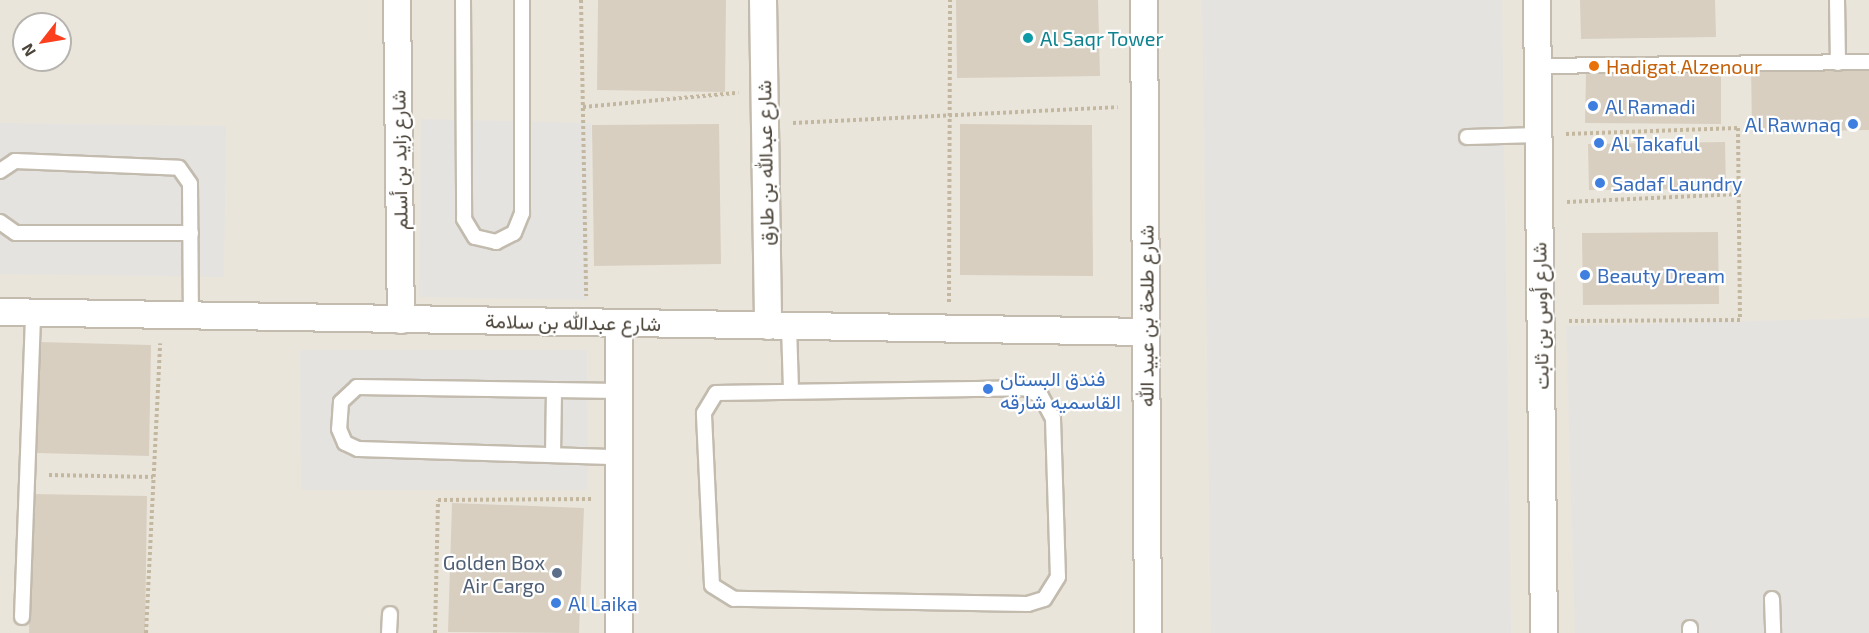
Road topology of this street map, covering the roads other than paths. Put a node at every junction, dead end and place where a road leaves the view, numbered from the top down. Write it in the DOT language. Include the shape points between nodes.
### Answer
graph roads {
  1 [pos="398,0"];
  2 [pos="463,0"];
  3 [pos="522,0"];
  4 [pos="763,0"];
  5 [pos="1144,0"];
  6 [pos="1537,0"];
  7 [pos="1837,0"];
  8 [pos="1838,63"];
  9 [pos="1869,63"];
  10 [pos="1538,66"];
  11 [pos="1539,135"];
  12 [pos="1467,137"];
  13 [pos="0,171"];
  14 [pos="0,222"];
  15 [pos="190,233"];
  16 [pos="0,312"];
  17 [pos="33,313"];
  18 [pos="190,316"];
  19 [pos="401,320"];
  20 [pos="619,323"];
  21 [pos="778,326"];
  22 [pos="1146,332"];
  23 [pos="554,390"];
  24 [pos="791,390"];
  25 [pos="619,391"];
  26 [pos="553,456"];
  27 [pos="619,457"];
  28 [pos="1772,599"];
  29 [pos="390,614"];
  30 [pos="21,617"];
  31 [pos="389,633"];
  32 [pos="619,633"];
  33 [pos="1148,633"];
  34 [pos="1544,633"];
  35 [pos="1773,633"];
  1 -- 19 [label="street, شارع زايد بن أسلم"];
  2 -- 3 [label="lane" via="464,219 475,237 496,242 514,233 522,213"];
  4 -- 21 [label="street, شارع عبدالله بن طارق" via="765,124"];
  5 -- 22 [label="street, شارع طلحة بن عبيد الله"];
  6 -- 10 [label="street, شارع أوس بن ثابت"];
  7 -- 8 [label="lane"];
  8 -- 9 [label="lane"];
  8 -- 10 [label="lane"];
  10 -- 11 [label="street, شارع أوس بن ثابت"];
  11 -- 12 [label="lane"];
  11 -- 34 [label="street, شارع أوس بن ثابت"];
  13 -- 15 [label="lane" via="15,161 173,165 190,184"];
  14 -- 15 [label="lane" via="16,233"];
  15 -- 18 [label="lane"];
  16 -- 17 [label="street, شارع عبدالله بن سلامة"];
  17 -- 18 [label="street, شارع عبدالله بن سلامة"];
  17 -- 30 [label="lane"];
  18 -- 19 [label="street, شارع عبدالله بن سلامة"];
  19 -- 20 [label="street, شارع عبدالله بن سلامة"];
  20 -- 21 [label="street, شارع عبدالله بن سلامة"];
  20 -- 25 [label="street"];
  21 -- 22 [label="street, شارع عبدالله بن سلامة"];
  21 -- 24 [label="lane"];
  22 -- 33 [label="street, شارع طلحة بن عبيد الله"];
  23 -- 25 [label="lane"];
  23 -- 26 [label="lane"];
  23 -- 26 [label="lane" via="357,387 341,402 339,429 345,443 358,448"];
  24 -- 24 [label="lane" via="724,391 706,405 709,577 717,593 735,599 1028,604 1051,593 1058,577 1053,419 1041,396 1025,388"];
  25 -- 27 [label="street"];
  26 -- 27 [label="lane"];
  27 -- 32 [label="street"];
  28 -- 35 [label="lane"];
  29 -- 31 [label="lane"];
}
